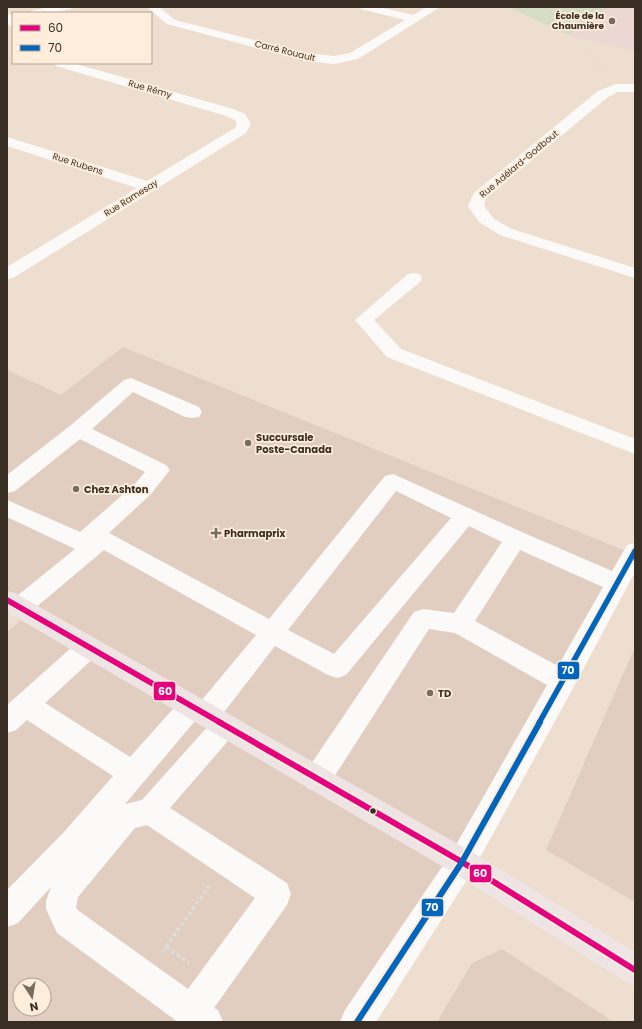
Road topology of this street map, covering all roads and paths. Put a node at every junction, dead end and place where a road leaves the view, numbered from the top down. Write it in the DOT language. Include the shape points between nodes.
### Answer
graph roads {
  1 [pos="67,7"];
  2 [pos="152,7"];
  3 [pos="365,7"];
  4 [pos="436,7"];
  5 [pos="40,12"];
  6 [pos="414,19"];
  7 [pos="567,25"];
  8 [pos="635,47"];
  9 [pos="63,64"];
  10 [pos="635,88"];
  11 [pos="240,117"];
  12 [pos="7,141"];
  13 [pos="149,187"];
  14 [pos="635,273"];
  15 [pos="7,274"];
  16 [pos="414,278"];
  17 [pos="192,412"];
  18 [pos="78,430"];
  19 [pos="635,446"];
  20 [pos="7,486"];
  21 [pos="7,508"];
  22 [pos="466,515"];
  23 [pos="516,539"];
  24 [pos="87,545"];
  25 [pos="635,551"];
  26 [pos="617,583"];
  27 [pos="14,604"];
  28 [pos="460,624"];
  29 [pos="272,632"];
  30 [pos="89,648"];
  31 [pos="563,682"];
  32 [pos="16,713"];
  33 [pos="208,716"];
  34 [pos="133,774"];
  35 [pos="317,779"];
  36 [pos="150,811"];
  37 [pos="462,862"];
  38 [pos="205,882"];
  39 [pos="7,912"];
  40 [pos="157,959"];
  41 [pos="635,970"];
  42 [pos="199,1017"];
  43 [pos="357,1022"];
  1 -- 5 [label="street"];
  2 -- 6 [label="street, Carré Rouault" via="171,22 321,60 354,56"];
  3 -- 6 [label="street"];
  4 -- 6 [label="street, Carré Rouault"];
  7 -- 8 [label="path" via="582,29 591,37"];
  9 -- 11 [label="street, Rue Rémy" via="217,108"];
  10 -- 14 [label="street, Rue Adélard-Godbout" via="616,88 603,94 479,196 476,206 480,215 490,224 506,232"];
  11 -- 13 [label="street, Rue Ramesay" via="244,124 241,130"];
  12 -- 13 [label="street, Rue Rubens"];
  13 -- 15 [label="street, Rue Ramesay"];
  16 -- 19 [label="street" via="364,320 394,353"];
  17 -- 18 [label="street" via="131,384"];
  18 -- 20 [label="street"];
  18 -- 24 [label="street" via="159,470"];
  21 -- 24 [label="street"];
  22 -- 23 [label="street"];
  22 -- 29 [label="street" via="393,481"];
  22 -- 29 [label="street" via="337,668"];
  23 -- 26 [label="street"];
  23 -- 28 [label="street"];
  24 -- 27 [label="street"];
  24 -- 29 [label="street" via="102,539"];
  25 -- 26 [label="street"];
  26 -- 31 [label="street"];
  27 -- 30 [label="main road"];
  28 -- 31 [label="street"];
  28 -- 35 [label="street" via="423,619"];
  29 -- 33 [label="street"];
  30 -- 32 [label="street"];
  30 -- 33 [label="main road"];
  31 -- 37 [label="street"];
  32 -- 34 [label="street"];
  33 -- 34 [label="street"];
  33 -- 35 [label="main road"];
  33 -- 36 [label="street"];
  34 -- 39 [label="street" via="74,842"];
  35 -- 37 [label="main road"];
  36 -- 42 [label="street" via="276,894"];
  36 -- 42 [label="street" via="126,817 62,895 60,910 68,922"];
  37 -- 41 [label="main road"];
  37 -- 43 [label="street"];
  38 -- 40 [label="path" via="211,886"];
}
